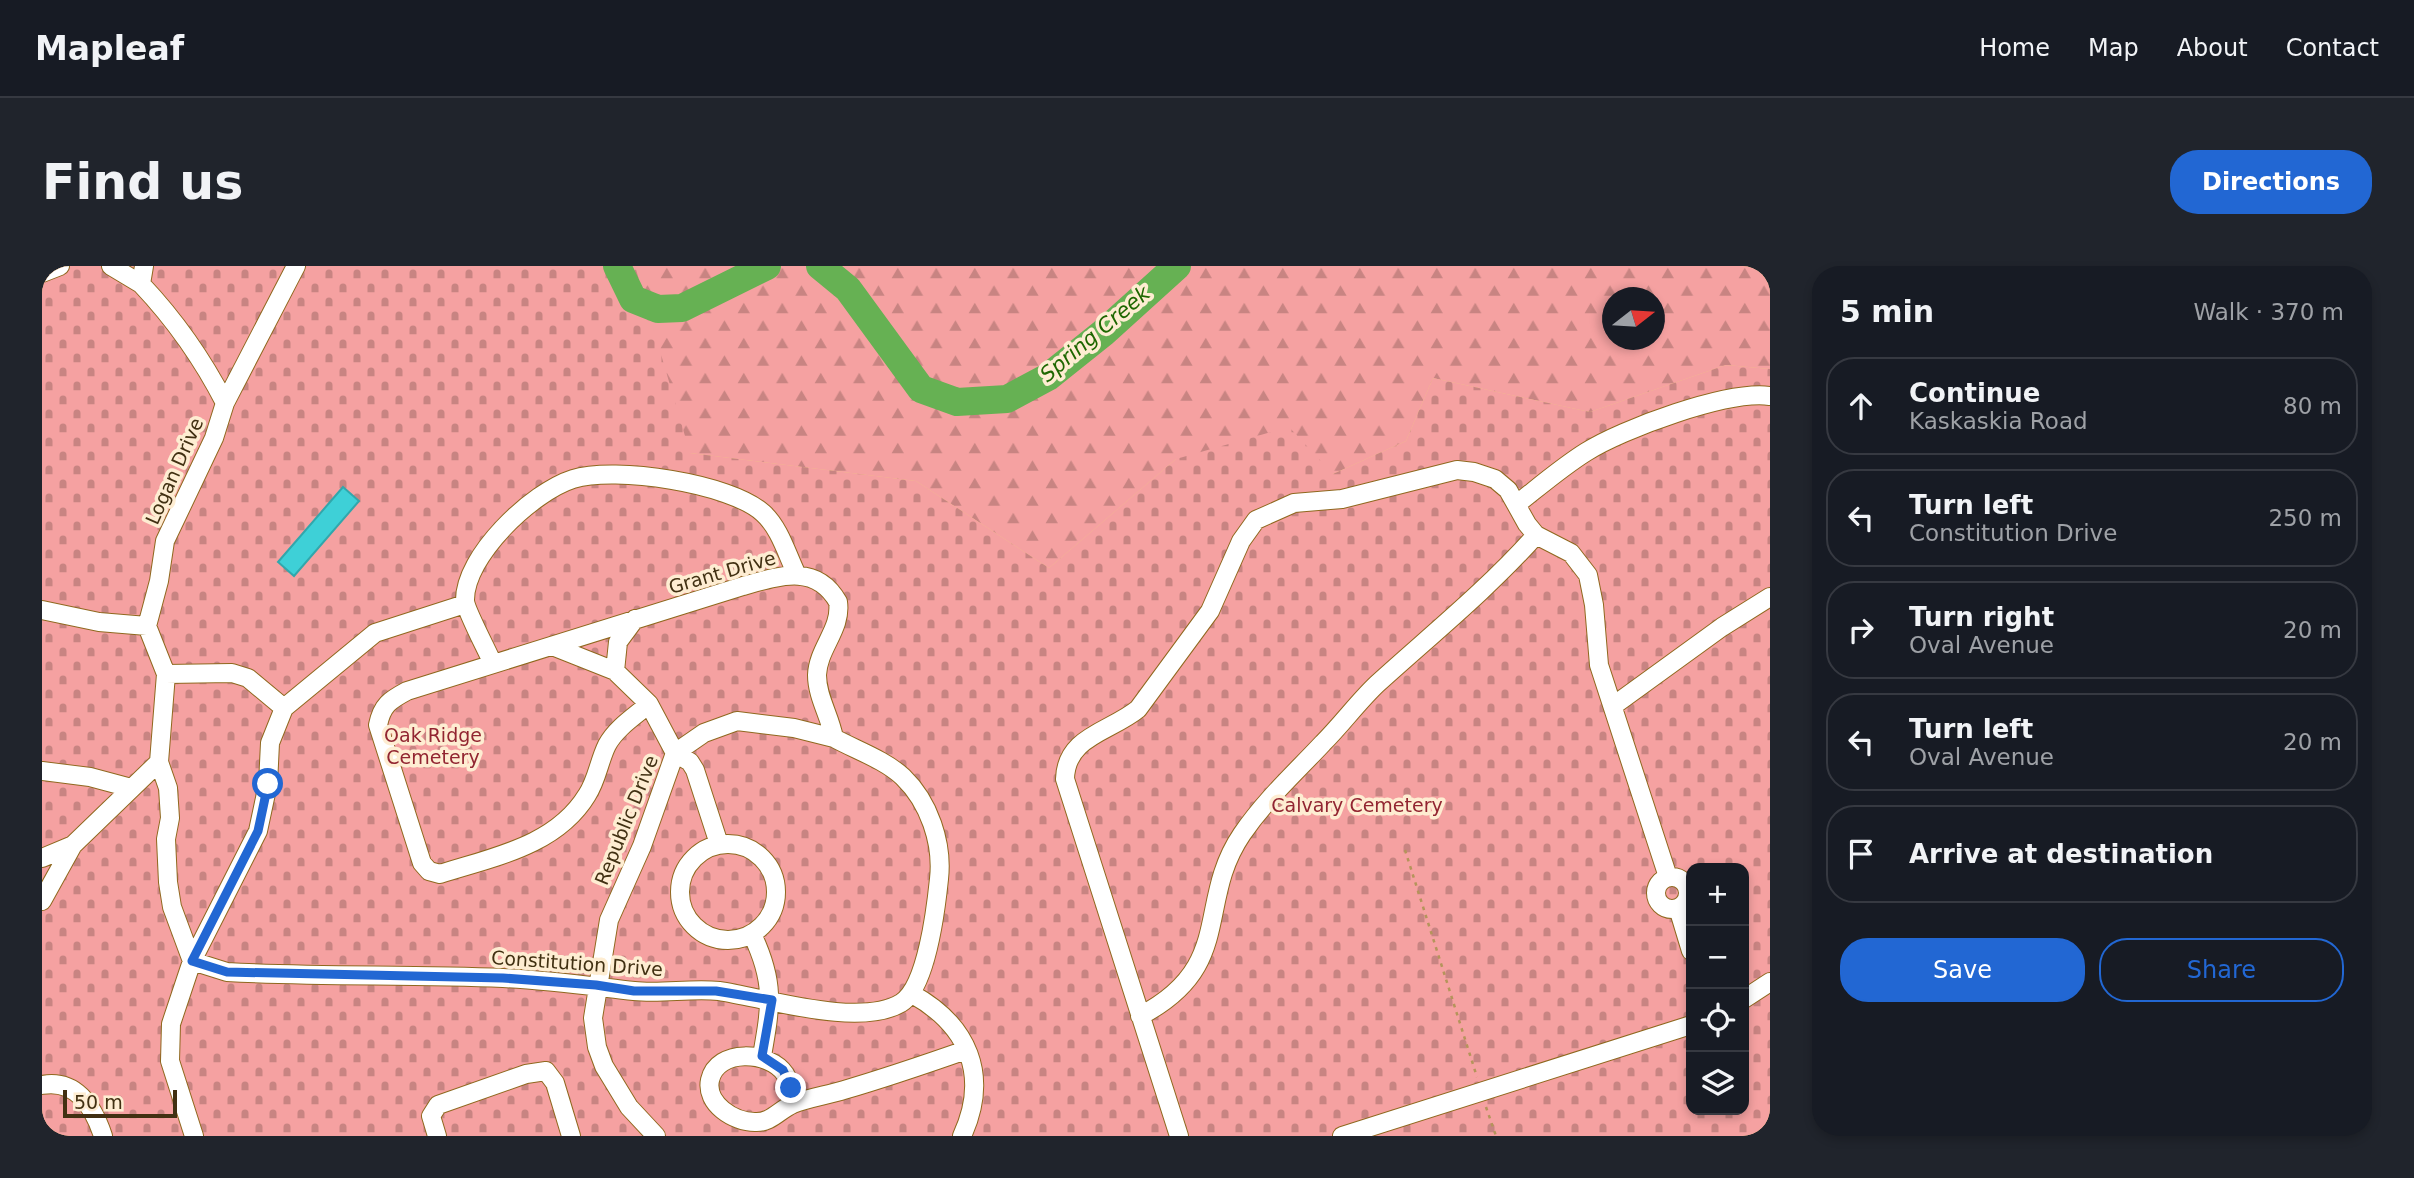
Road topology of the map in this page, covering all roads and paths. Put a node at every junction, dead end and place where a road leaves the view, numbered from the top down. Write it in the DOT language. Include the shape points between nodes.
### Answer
graph roads {
  1 [pos="60,266"];
  2 [pos="111,266"];
  3 [pos="144,266"];
  4 [pos="296,266"];
  5 [pos="42,273"];
  6 [pos="141,284"];
  7 [pos="1770,397"];
  8 [pos="225,403"];
  9 [pos="1517,504"];
  10 [pos="1536,535"];
  11 [pos="796,573"];
  12 [pos="1770,597"];
  13 [pos="465,604"];
  14 [pos="42,610"];
  15 [pos="635,619"];
  16 [pos="147,626"];
  17 [pos="552,646"];
  18 [pos="494,664"];
  19 [pos="615,671"];
  20 [pos="166,674"];
  21 [pos="649,704"];
  22 [pos="1613,706"];
  23 [pos="284,708"];
  24 [pos="834,738"];
  25 [pos="675,753"];
  26 [pos="159,762"];
  27 [pos="42,771"];
  28 [pos="131,788"];
  29 [pos="719,844"];
  30 [pos="73,845"];
  31 [pos="1405,850"];
  32 [pos="42,858"];
  33 [pos="42,901"];
  34 [pos="752,934"];
  35 [pos="1686,934"];
  36 [pos="192,961"];
  37 [pos="1770,982"];
  38 [pos="596,985"];
  39 [pos="912,994"];
  40 [pos="1749,996"];
  41 [pos="772,1000"];
  42 [pos="1140,1016"];
  43 [pos="1686,1027"];
  44 [pos="966,1050"];
  45 [pos="762,1056"];
  46 [pos="42,1086"];
  47 [pos="1481,1090"];
  48 [pos="792,1104"];
  49 [pos="756,1129"];
  50 [pos="103,1136"];
  51 [pos="194,1136"];
  52 [pos="437,1136"];
  53 [pos="571,1136"];
  54 [pos="656,1136"];
  55 [pos="962,1136"];
  56 [pos="1179,1136"];
  57 [pos="1342,1136"];
  58 [pos="1496,1136"];
  1 -- 5 [label="lane"];
  2 -- 6 [label="lane, Logan Drive"];
  3 -- 6 [label="lane"];
  4 -- 8 [label="lane"];
  6 -- 8 [label="lane, Logan Drive" via="202,358"];
  7 -- 9 [label="lane" via="1713,403 1618,435 1586,452"];
  8 -- 16 [label="lane, Logan Drive" via="214,438 165,541"];
  9 -- 10 [label="lane"];
  9 -- 42 [label="lane" via="1495,479 1457,470 1272,511 1247,530 1210,611 1139,709 1073,749 1065,779"];
  10 -- 22 [label="lane" via="1571,553 1588,575 1599,665"];
  10 -- 42 [label="lane" via="1275,789 1228,861 1207,948 1178,991"];
  11 -- 13 [label="lane" via="765,514 749,503 670,481 592,475 541,496 505,528 477,563 467,583"];
  11 -- 15 [label="lane, Grant Drive"];
  11 -- 24 [label="lane, Grant Drive" via="821,582 838,602 837,622 823,648 817,674"];
  12 -- 22 [label="lane"];
  13 -- 18 [label="lane"];
  13 -- 23 [label="lane" via="375,634"];
  14 -- 16 [label="lane"];
  15 -- 17 [label="lane, Grant Drive"];
  15 -- 19 [label="lane" via="618,642"];
  16 -- 20 [label="lane"];
  17 -- 18 [label="lane, Grant Drive"];
  17 -- 19 [label="lane"];
  18 -- 21 [label="lane, Grant Drive" via="407,691 389,700 381,711 378,725 422,863 429,871 440,874 509,852 562,824 588,794 608,744"];
  19 -- 21 [label="lane"];
  20 -- 23 [label="lane" via="232,673 248,678"];
  20 -- 26 [label="lane"];
  21 -- 25 [label="lane"];
  22 -- 35 [label="lane" via="1668,877 1660,883 1657,898 1663,906 1678,908"];
  23 -- 36 [label="lane" via="270,743 268,784 258,831"];
  24 -- 25 [label="lane, Republic Drive" via="737,721 704,733"];
  24 -- 39 [label="lane" via="901,776 917,793 933,826 939,861 936,907"];
  25 -- 29 [label="lane" via="695,770"];
  25 -- 38 [label="lane, Republic Drive" via="609,920"];
  26 -- 28 [label="lane"];
  26 -- 36 [label="lane" via="168,788 168,882"];
  27 -- 28 [label="lane"];
  28 -- 30 [label="lane"];
  29 -- 34 [label="lane" via="757,853 775,879 775,905 766,922"];
  29 -- 34 [label="lane" via="702,851 688,866 681,899 688,918 710,937 727,940"];
  30 -- 32 [label="lane"];
  30 -- 33 [label="lane"];
  31 -- 47 [label="path"];
  34 -- 41 [label="lane" via="762,954"];
  36 -- 38 [label="lane, Constitution Drive" via="227,972 503,978"];
  36 -- 51 [label="lane" via="172,1024 170,1061"];
  37 -- 40 [label="lane"];
  38 -- 41 [label="lane, Constitution Drive" via="649,992 716,991"];
  38 -- 54 [label="lane, Republic Drive" via="593,1018 604,1066 629,1107"];
  39 -- 41 [label="lane, Constitution Drive" via="890,1008 838,1012"];
  39 -- 44 [label="lane" via="942,1012 957,1028"];
  41 -- 45 [label="lane"];
  42 -- 56 [label="lane"];
  43 -- 47 [label="lane"];
  44 -- 48 [label="lane"];
  44 -- 55 [label="lane" via="975,1083 971,1117"];
  45 -- 48 [label="lane" via="787,1077"];
  45 -- 49 [label="lane" via="723,1063 709,1082 720,1110"];
  46 -- 50 [label="lane" via="59,1084 76,1090"];
  47 -- 57 [label="lane"];
  47 -- 58 [label="path"];
  48 -- 49 [label="lane"];
  52 -- 53 [label="lane" via="432,1116 438,1105 546,1071 555,1083"];
}
